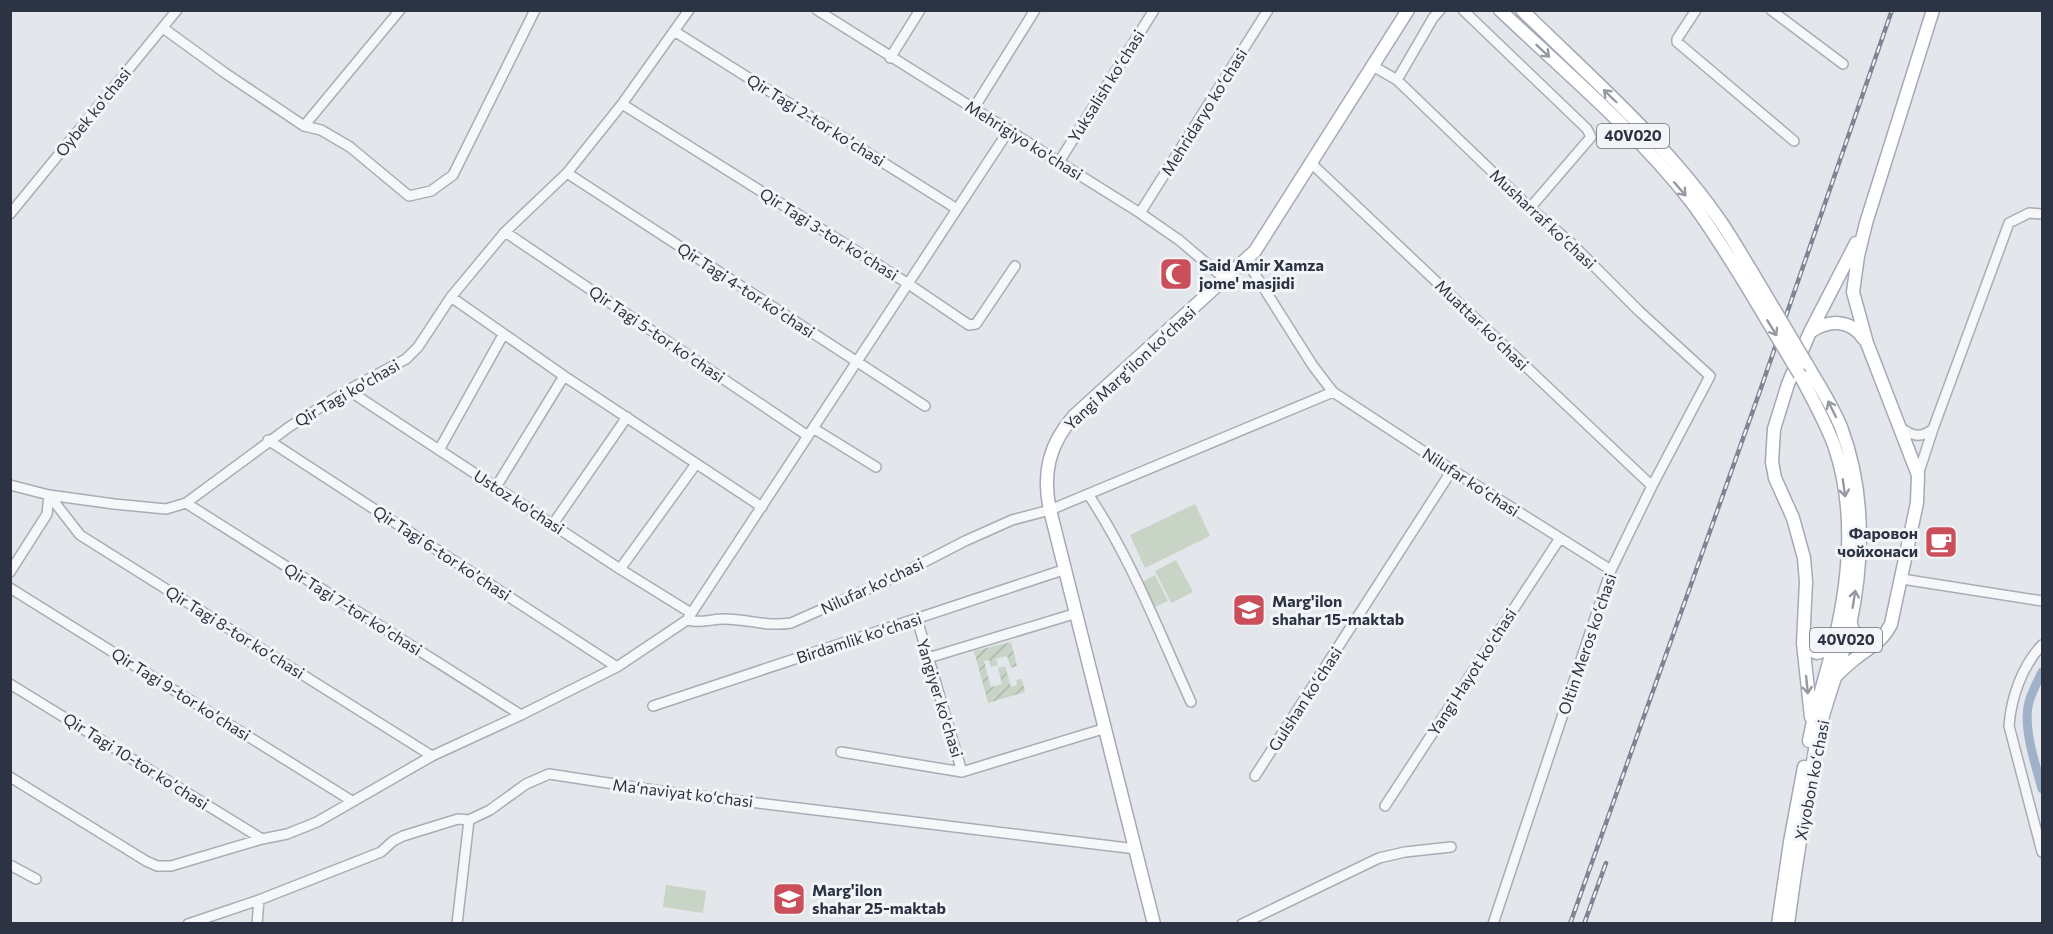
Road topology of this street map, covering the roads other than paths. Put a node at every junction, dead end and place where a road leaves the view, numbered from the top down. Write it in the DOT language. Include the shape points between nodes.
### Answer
graph roads {
  1 [pos="177,10"];
  2 [pos="400,10"];
  3 [pos="535,10"];
  4 [pos="690,10"];
  5 [pos="817,10"];
  6 [pos="920,10"];
  7 [pos="1035,10"];
  8 [pos="1154,10"];
  9 [pos="1268,10"];
  10 [pos="1408,10"];
  11 [pos="1440,10"];
  12 [pos="1463,10"];
  13 [pos="1500,10"];
  14 [pos="1522,10"];
  15 [pos="1696,10"];
  16 [pos="1772,10"];
  17 [pos="1933,10"];
  18 [pos="163,28"];
  19 [pos="674,31"];
  20 [pos="890,58"];
  21 [pos="1843,64"];
  22 [pos="1373,66"];
  23 [pos="1396,80"];
  24 [pos="622,104"];
  25 [pos="974,108"];
  26 [pos="304,126"];
  27 [pos="1009,130"];
  28 [pos="1794,141"];
  29 [pos="1059,162"];
  30 [pos="1311,163"];
  31 [pos="567,173"];
  32 [pos="1530,208"];
  33 [pos="957,209"];
  34 [pos="10,213"];
  35 [pos="1140,213"];
  36 [pos="2043,214"];
  37 [pos="1866,223"];
  38 [pos="506,232"];
  39 [pos="1246,260"];
  40 [pos="1015,266"];
  41 [pos="1748,276"];
  42 [pos="1225,279"];
  43 [pos="907,283"];
  44 [pos="451,297"];
  45 [pos="1810,332"];
  46 [pos="504,335"];
  47 [pos="1867,343"];
  48 [pos="855,362"];
  49 [pos="564,376"];
  50 [pos="1710,376"];
  51 [pos="348,390"];
  52 [pos="1333,392"];
  53 [pos="925,406"];
  54 [pos="627,417"];
  55 [pos="1900,427"];
  56 [pos="1933,429"];
  57 [pos="810,432"];
  58 [pos="268,440"];
  59 [pos="439,450"];
  60 [pos="696,464"];
  61 [pos="876,467"];
  62 [pos="1452,470"];
  63 [pos="1918,475"];
  64 [pos="10,485"];
  65 [pos="1652,486"];
  66 [pos="496,487"];
  67 [pos="1088,494"];
  68 [pos="49,495"];
  69 [pos="186,503"];
  70 [pos="762,507"];
  71 [pos="1050,510"];
  72 [pos="554,524"];
  73 [pos="1560,538"];
  74 [pos="621,569"];
  75 [pos="1065,569"];
  76 [pos="1611,570"];
  77 [pos="10,572"];
  78 [pos="1902,579"];
  79 [pos="10,588"];
  80 [pos="2043,601"];
  81 [pos="1077,613"];
  82 [pos="689,616"];
  83 [pos="917,619"];
  84 [pos="1851,624"];
  85 [pos="1884,636"];
  86 [pos="1803,643"];
  87 [pos="1834,643"];
  88 [pos="2043,645"];
  89 [pos="928,658"];
  90 [pos="616,666"];
  91 [pos="1837,675"];
  92 [pos="10,684"];
  93 [pos="1191,702"];
  94 [pos="653,706"];
  95 [pos="520,715"];
  96 [pos="1812,727"];
  97 [pos="1106,728"];
  98 [pos="841,752"];
  99 [pos="432,756"];
  100 [pos="962,772"];
  101 [pos="1255,776"];
  102 [pos="10,777"];
  103 [pos="352,801"];
  104 [pos="1385,806"];
  105 [pos="469,820"];
  106 [pos="262,839"];
  107 [pos="1451,847"];
  108 [pos="1136,849"];
  109 [pos="2043,852"];
  110 [pos="10,865"];
  111 [pos="36,879"];
  112 [pos="259,900"];
  113 [pos="188,924"];
  114 [pos="256,924"];
  115 [pos="457,924"];
  116 [pos="1154,924"];
  117 [pos="1242,924"];
  118 [pos="1493,924"];
  119 [pos="1778,924"];
  120 [pos="1788,924"];
  1 -- 18 [label="street, Oybek ko'chasi"];
  2 -- 26 [label="street"];
  3 -- 26 [label="street" via="453,175 431,191 409,196 350,147 321,130"];
  4 -- 19 [label="street, Qir Tagi ko'chasi"];
  5 -- 20 [label="street, Mehrigiyo ko'chasi"];
  6 -- 20 [label="street"];
  7 -- 25 [label="street"];
  8 -- 29 [label="street, Yuksalish koʻchasi"];
  9 -- 35 [label="street, Mehridaryo koʻchasi"];
  10 -- 22 [label="main road, Yangi Margʻilon koʻchasi"];
  11 -- 23 [label="street"];
  12 -- 32 [label="street" via="1591,136"];
  13 -- 41 [label="main road, 40V020, one-way" via="1633,136 1689,199"];
  41 -- 14 [label="main road, 40V020, one-way" via="1723,224 1684,175"];
  15 -- 28 [label="street" via="1677,42"];
  16 -- 21 [label="street"];
  17 -- 37 [label="main road"];
  18 -- 26 [label="street"];
  18 -- 34 [label="street, Oybek ko'chasi"];
  19 -- 24 [label="street, Qir Tagi ko'chasi"];
  19 -- 33 [label="street, Qir Tagi 2-tor koʼchasi"];
  20 -- 25 [label="street, Mehrigiyo ko'chasi"];
  22 -- 23 [label="street, Musharraf koʻchasi"];
  22 -- 30 [label="main road, Yangi Margʻilon koʻchasi"];
  23 -- 32 [label="street, Musharraf koʻchasi"];
  24 -- 31 [label="street, Qir Tagi ko'chasi"];
  24 -- 43 [label="street, Qir Tagi 3-tor koʼchasi"];
  25 -- 27 [label="street, Mehrigiyo ko'chasi"];
  27 -- 29 [label="street, Mehrigiyo ko'chasi"];
  27 -- 33 [label="street"];
  29 -- 35 [label="street, Mehrigiyo ko'chasi"];
  30 -- 39 [label="main road, Yangi Margʻilon koʻchasi" via="1256,251"];
  30 -- 65 [label="street, Muattar koʻchasi"];
  31 -- 38 [label="street, Qir Tagi ko'chasi"];
  31 -- 48 [label="street, Qir Tagi 4-tor koʼchasi"];
  32 -- 50 [label="street, Musharraf koʻchasi"];
  33 -- 43 [label="street"];
  35 -- 42 [label="street, Mehrigiyo ko'chasi"];
  36 -- 56 [label="street" via="2029,213 2009,223"];
  37 -- 45 [label="main road"];
  37 -- 47 [label="main road" via="1853,292"];
  38 -- 44 [label="street, Qir Tagi ko'chasi"];
  38 -- 57 [label="street, Qir Tagi 5-tor koʼchasi"];
  39 -- 42 [label="main road, Yangi Margʻilon koʻchasi"];
  39 -- 52 [label="street, Nilufar koʻchasi"];
  40 -- 43 [label="street, Qir Tagi 3-tor koʼchasi" via="976,324 969,325"];
  84 -- 41 [label="main road, Xiyobon koʻchasi / 40V020, one-way, bridge" via="1861,558 1851,459 1840,427 1806,363"];
  41 -- 87 [label="main road, Xiyobon koʻchasi / 40V020, one-way, bridge" via="1824,421 1844,480 1849,551"];
  42 -- 71 [label="main road, Yangi Margʻilon koʻchasi" via="1066,424 1049,458 1046,484"];
  43 -- 48 [label="street"];
  44 -- 46 [label="street"];
  44 -- 51 [label="street, Qir Tagi ko'chasi" via="406,359"];
  45 -- 47 [label="main road" via="1825,324 1842,323 1857,330"];
  45 -- 86 [label="main road" via="1774,429 1773,455 1775,478 1793,518 1804,558"];
  46 -- 49 [label="street"];
  46 -- 59 [label="street"];
  47 -- 55 [label="main road"];
  48 -- 53 [label="street, Qir Tagi 4-tor koʼchasi"];
  48 -- 57 [label="street"];
  49 -- 54 [label="street"];
  49 -- 66 [label="street"];
  50 -- 65 [label="street, Oltin Meros koʻchasi"];
  51 -- 58 [label="street, Qir Tagi ko'chasi"];
  51 -- 59 [label="street, Ustoz ko'chasi"];
  52 -- 62 [label="street, Nilufar koʻchasi"];
  52 -- 67 [label="street"];
  54 -- 60 [label="street"];
  54 -- 72 [label="street"];
  55 -- 56 [label="street" via="1918,437"];
  55 -- 63 [label="main road"];
  56 -- 63 [label="street"];
  57 -- 61 [label="street, Qir Tagi 5-tor koʼchasi"];
  57 -- 70 [label="street"];
  58 -- 69 [label="street, Qir Tagi ko'chasi"];
  58 -- 90 [label="street, Qir Tagi 6-tor koʼchasi"];
  59 -- 66 [label="street, Ustoz ko'chasi"];
  60 -- 70 [label="street"];
  60 -- 74 [label="street"];
  62 -- 73 [label="street, Nilufar koʻchasi"];
  62 -- 101 [label="street, Gulshan koʻchasi"];
  63 -- 78 [label="main road" via="1917,503"];
  64 -- 68 [label="street, Qir Tagi ko'chasi"];
  65 -- 76 [label="street, Oltin Meros koʻchasi"];
  66 -- 72 [label="street, Ustoz ko'chasi"];
  67 -- 71 [label="street"];
  67 -- 93 [label="street" via="1128,562"];
  68 -- 69 [label="street, Qir Tagi ko'chasi" via="166,509"];
  68 -- 77 [label="street" via="47,514"];
  68 -- 99 [label="street, Qir Tagi 8-tor koʼchasi" via="80,535"];
  69 -- 95 [label="street, Qir Tagi 7-tor koʼchasi"];
  70 -- 82 [label="street"];
  71 -- 75 [label="main road, Yangi Margʻilon koʻchasi"];
  71 -- 82 [label="street, Nilufar ko'chasi" via="1012,520 791,623 774,626 721,618 703,622"];
  72 -- 74 [label="street, Ustoz ko'chasi"];
  73 -- 76 [label="street, Nilufar koʻchasi"];
  73 -- 104 [label="street, Yangi Hayot koʻchasi"];
  74 -- 82 [label="street, Ustoz ko'chasi"];
  75 -- 81 [label="main road, Yangi Margʻilon koʻchasi"];
  75 -- 83 [label="street, Birdamlik koʻchasi"];
  76 -- 118 [label="street, Oltin Meros koʻchasi"];
  78 -- 80 [label="street"];
  78 -- 85 [label="main road" via="1891,624"];
  79 -- 103 [label="street, Qir Tagi 9-tor koʼchasi"];
  81 -- 89 [label="street"];
  81 -- 97 [label="main road, Yangi Margʻilon koʻchasi"];
  82 -- 90 [label="street"];
  83 -- 89 [label="street, Yangiyer ko'chasi"];
  83 -- 94 [label="street, Birdamlik koʻchasi"];
  84 -- 85 [label="main road" via="1858,638 1867,642"];
  84 -- 91 [label="main road, Xiyobon koʻchasi / 40V020"];
  85 -- 91 [label="main road"];
  86 -- 87 [label="main road" via="1817,653"];
  86 -- 96 [label="main road, one-way"];
  87 -- 96 [label="main road, Xiyobon koʻchasi / 40V020"];
  88 -- 109 [label="street" via="2028,664 2010,706 2009,726"];
  89 -- 100 [label="street, Yangiyer ko'chasi"];
  90 -- 95 [label="street"];
  91 -- 120 [label="main road, Xiyobon koʻchasi / 40V020" via="1818,734"];
  92 -- 106 [label="street, Qir Tagi 10-tor koʼchasi"];
  95 -- 99 [label="street"];
  96 -- 119 [label="main road, Xiyobon koʻchasi / 40V020"];
  97 -- 100 [label="street, Yangiyer ko'chasi"];
  97 -- 108 [label="main road, Yangi Margʻilon koʻchasi"];
  98 -- 100 [label="street"];
  99 -- 103 [label="street"];
  102 -- 106 [label="street" via="157,866 171,866"];
  103 -- 106 [label="street" via="317,822"];
  105 -- 108 [label="street, Maʻnaviyat koʻchasi" via="549,774"];
  105 -- 112 [label="street, Maʻnaviyat koʻchasi" via="458,819 403,836 381,852"];
  105 -- 115 [label="street"];
  107 -- 117 [label="street" via="1379,858"];
  108 -- 116 [label="main road, Yangi Margʻilon koʻchasi"];
  110 -- 111 [label="street"];
  112 -- 113 [label="street, Maʻnaviyat koʻchasi"];
  112 -- 114 [label="street"];
}
